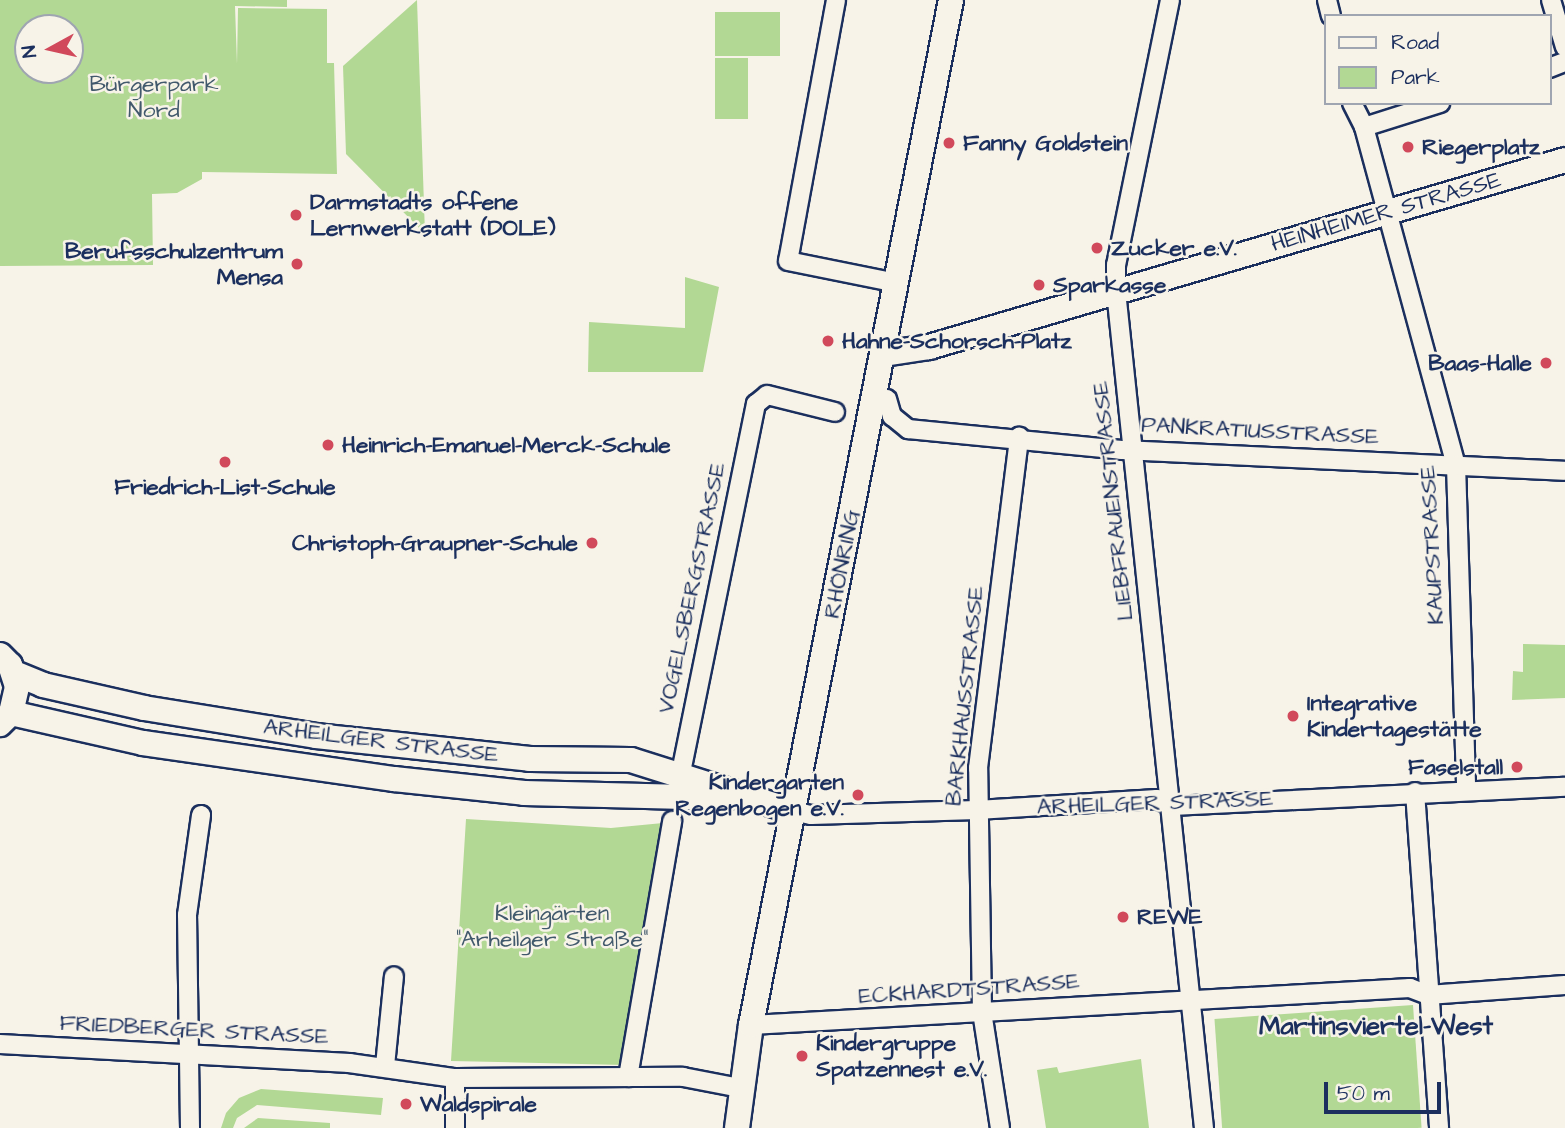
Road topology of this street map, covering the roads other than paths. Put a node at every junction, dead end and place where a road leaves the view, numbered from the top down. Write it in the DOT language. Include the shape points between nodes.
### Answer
graph roads {
  1 [pos="836,0"];
  2 [pos="951,0"];
  3 [pos="1170,0"];
  4 [pos="1551,0"];
  5 [pos="1565,47"];
  6 [pos="1353,105"];
  7 [pos="1434,105"];
  8 [pos="1364,127"];
  9 [pos="1565,160"];
  10 [pos="1387,213"];
  11 [pos="897,283"];
  12 [pos="1116,291"];
  13 [pos="918,350"];
  14 [pos="883,354"];
  15 [pos="887,399"];
  16 [pos="835,412"];
  17 [pos="1019,437"];
  18 [pos="1130,450"];
  19 [pos="1456,465"];
  20 [pos="1565,471"];
  21 [pos="852,515"];
  22 [pos="7,664"];
  23 [pos="5,718"];
  24 [pos="1565,787"];
  25 [pos="1466,789"];
  26 [pos="1415,792"];
  27 [pos="676,797"];
  28 [pos="1172,806"];
  29 [pos="977,810"];
  30 [pos="793,811"];
  31 [pos="201,815"];
  32 [pos="394,976"];
  33 [pos="1565,985"];
  34 [pos="1428,995"];
  35 [pos="1191,1000"];
  36 [pos="982,1012"];
  37 [pos="751,1025"];
  38 [pos="0,1044"];
  39 [pos="189,1053"];
  40 [pos="385,1066"];
  41 [pos="628,1077"];
  42 [pos="455,1078"];
  43 [pos="740,1088"];
  44 [pos="190,1128"];
  45 [pos="455,1128"];
  46 [pos="737,1128"];
  47 [pos="1000,1128"];
  48 [pos="1204,1128"];
  49 [pos="1439,1128"];
  1 -- 11 [label="street" via="788,261"];
  2 -- 11 [label="street, RHÖNRING"];
  3 -- 12 [label="street, LIEBFRAUENSTRASSE" via="1116,265"];
  4 -- 5 [label="street"];
  6 -- 8 [label="street, KAUPSTRASSE"];
  7 -- 8 [label="street"];
  8 -- 10 [label="street, KAUPSTRASSE"];
  9 -- 10 [label="street, HEINHEIMER STRASSE"];
  10 -- 12 [label="street, HEINHEIMER STRASSE"];
  10 -- 19 [label="street, KAUPSTRASSE"];
  11 -- 14 [label="street, RHÖNRING"];
  12 -- 13 [label="street, HEINHEIMER STRASSE"];
  12 -- 18 [label="street, LIEBFRAUENSTRASSE"];
  13 -- 14 [label="street, HEINHEIMER STRASSE"];
  13 -- 15 [label="street" via="893,374"];
  14 -- 21 [label="street, RHÖNRING"];
  15 -- 17 [label="street, PANKRATIUSSTRASSE" via="892,416 908,429"];
  15 -- 21 [label="street" via="865,504"];
  16 -- 27 [label="street, VOGELSBERGSTRASSE" via="766,396 756,404"];
  17 -- 18 [label="street, PANKRATIUSSTRASSE"];
  17 -- 29 [label="street, BARKHAUSSTRASSE" via="978,768"];
  18 -- 19 [label="street, PANKRATIUSSTRASSE"];
  18 -- 28 [label="street, LIEBFRAUENSTRASSE"];
  19 -- 20 [label="street, PANKRATIUSSTRASSE"];
  19 -- 25 [label="street, KAUPSTRASSE"];
  21 -- 30 [label="street, RHÖNRING"];
  22 -- 23 [label="street, ARHEILGER STRASSE" via="16,700"];
  22 -- 27 [label="street, ARHEILGER STRASSE" via="43,685 144,708 316,736 530,759 631,760"];
  23 -- 27 [label="street, ARHEILGER STRASSE" via="381,778 524,793"];
  24 -- 25 [label="street, ARHEILGER STRASSE"];
  25 -- 26 [label="street, ARHEILGER STRASSE"];
  26 -- 28 [label="street, ARHEILGER STRASSE"];
  26 -- 34 [label="street"];
  27 -- 30 [label="street, ARHEILGER STRASSE" via="748,799"];
  27 -- 41 [label="street, VOGELSBERGSTRASSE"];
  28 -- 29 [label="street, ARHEILGER STRASSE" via="1157,799"];
  28 -- 35 [label="street, LIEBFRAUENSTRASSE"];
  29 -- 30 [label="street, ARHEILGER STRASSE" via="811,815"];
  29 -- 36 [label="street, BARKHAUSSTRASSE"];
  30 -- 37 [label="street, RHÖNRING"];
  31 -- 39 [label="street" via="187,915"];
  32 -- 40 [label="street"];
  33 -- 34 [label="street"];
  34 -- 35 [label="street, ECKHARDTSTRASSE" via="1410,988"];
  34 -- 49 [label="street"];
  35 -- 36 [label="street, ECKHARDTSTRASSE"];
  35 -- 48 [label="street, LIEBFRAUENSTRASSE"];
  36 -- 37 [label="street, ECKHARDTSTRASSE"];
  36 -- 47 [label="street, BARKHAUSSTRASSE"];
  37 -- 43 [label="street, RHÖNRING"];
  38 -- 39 [label="street, FRIEDBERGER STRASSE"];
  39 -- 40 [label="street, FRIEDBERGER STRASSE"];
  39 -- 44 [label="street"];
  40 -- 42 [label="street, FRIEDBERGER STRASSE"];
  41 -- 42 [label="street, FRIEDBERGER STRASSE"];
  41 -- 43 [label="street, FRIEDBERGER STRASSE" via="683,1077"];
  42 -- 45 [label="street"];
  43 -- 46 [label="street, RHÖNRING"];
}
